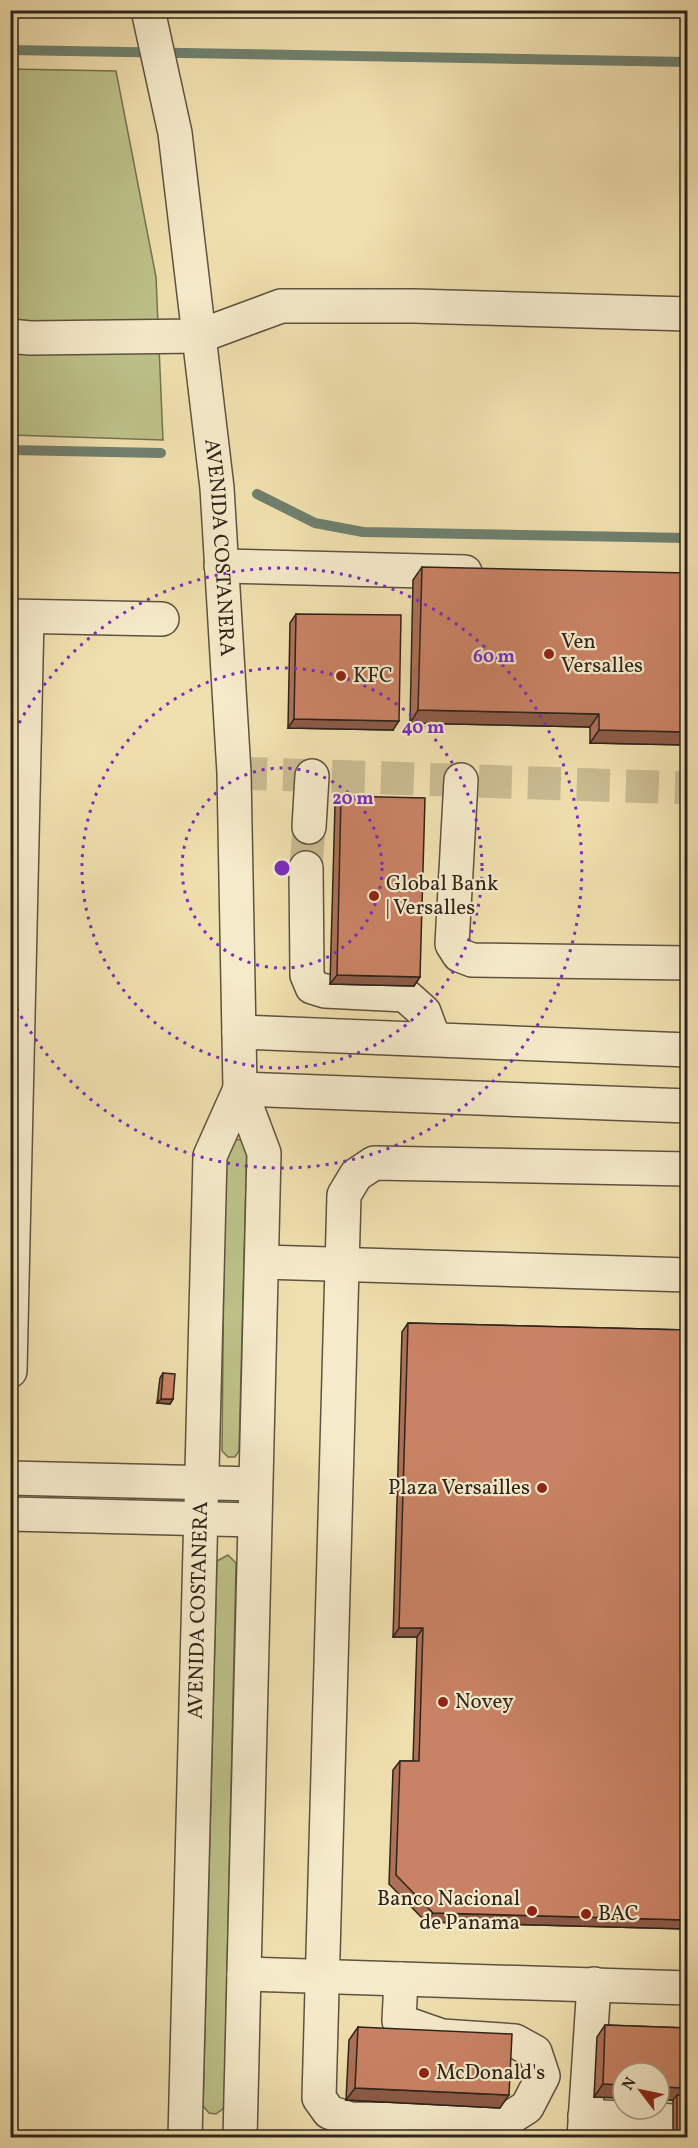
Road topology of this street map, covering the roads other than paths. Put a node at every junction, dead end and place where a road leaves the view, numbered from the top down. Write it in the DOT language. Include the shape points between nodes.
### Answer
graph roads {
  1 [pos="150,16"];
  2 [pos="687,314"];
  3 [pos="10,336"];
  4 [pos="200,336"];
  5 [pos="221,566"];
  6 [pos="496,573"];
  7 [pos="19,617"];
  8 [pos="162,619"];
  9 [pos="312,776"];
  10 [pos="461,780"];
  11 [pos="309,827"];
  12 [pos="306,868"];
  13 [pos="687,963"];
  14 [pos="239,1032"];
  15 [pos="434,1039"];
  16 [pos="687,1050"];
  17 [pos="240,1089"];
  18 [pos="687,1106"];
  19 [pos="687,1169"];
  20 [pos="263,1262"];
  21 [pos="342,1265"];
  22 [pos="687,1275"];
  23 [pos="10,1371"];
  24 [pos="10,1478"];
  25 [pos="201,1483"];
  26 [pos="255,1484"];
  27 [pos="10,1514"];
  28 [pos="200,1519"];
  29 [pos="254,1520"];
  30 [pos="244,1974"];
  31 [pos="320,1976"];
  32 [pos="401,1979"];
  33 [pos="594,1984"];
  34 [pos="687,1988"];
  35 [pos="674,2121"];
  36 [pos="584,2127"];
  37 [pos="185,2138"];
  38 [pos="240,2138"];
  1 -- 4 [label="street, AVENIDA COSTANERA" via="175,133"];
  2 -- 4 [label="street" via="280,306"];
  3 -- 4 [label="street"];
  4 -- 5 [label="street, AVENIDA COSTANERA" via="217,488"];
  5 -- 6 [label="street"];
  5 -- 14 [label="street, AVENIDA COSTANERA" via="234,773"];
  7 -- 8 [label="street"];
  7 -- 23 [label="street"];
  9 -- 11 [label="street"];
  10 -- 13 [label="street" via="452,944 459,956 472,960"];
  12 -- 15 [label="street" via="307,975 312,987 405,995 424,1012"];
  14 -- 15 [label="street"];
  14 -- 17 [label="street, AVENIDA COSTANERA"];
  15 -- 16 [label="street"];
  17 -- 18 [label="street"];
  17 -- 20 [label="street, AVENIDA COSTANERA" via="264,1153"];
  17 -- 25 [label="street, AVENIDA COSTANERA" via="210,1156"];
  19 -- 21 [label="street" via="374,1162 356,1175 344,1195"];
  20 -- 21 [label="street"];
  20 -- 26 [label="street, AVENIDA COSTANERA"];
  21 -- 22 [label="street"];
  21 -- 31 [label="street"];
  24 -- 25 [label="street"];
  25 -- 26 [label="street"];
  25 -- 28 [label="street, AVENIDA COSTANERA"];
  26 -- 29 [label="street, AVENIDA COSTANERA"];
  27 -- 28 [label="street"];
  28 -- 29 [label="street"];
  28 -- 37 [label="street, AVENIDA COSTANERA"];
  29 -- 30 [label="street, AVENIDA COSTANERA"];
  30 -- 31 [label="street"];
  30 -- 38 [label="street, AVENIDA COSTANERA"];
  31 -- 32 [label="street"];
  31 -- 32 [label="street" via="319,2098 329,2112 350,2119 505,2121 527,2108 543,2076 535,2052 515,2041 442,2036 399,2021"];
  32 -- 33 [label="street"];
  33 -- 34 [label="street"];
  33 -- 36 [label="street"];
  35 -- 36 [label="street"];
}
